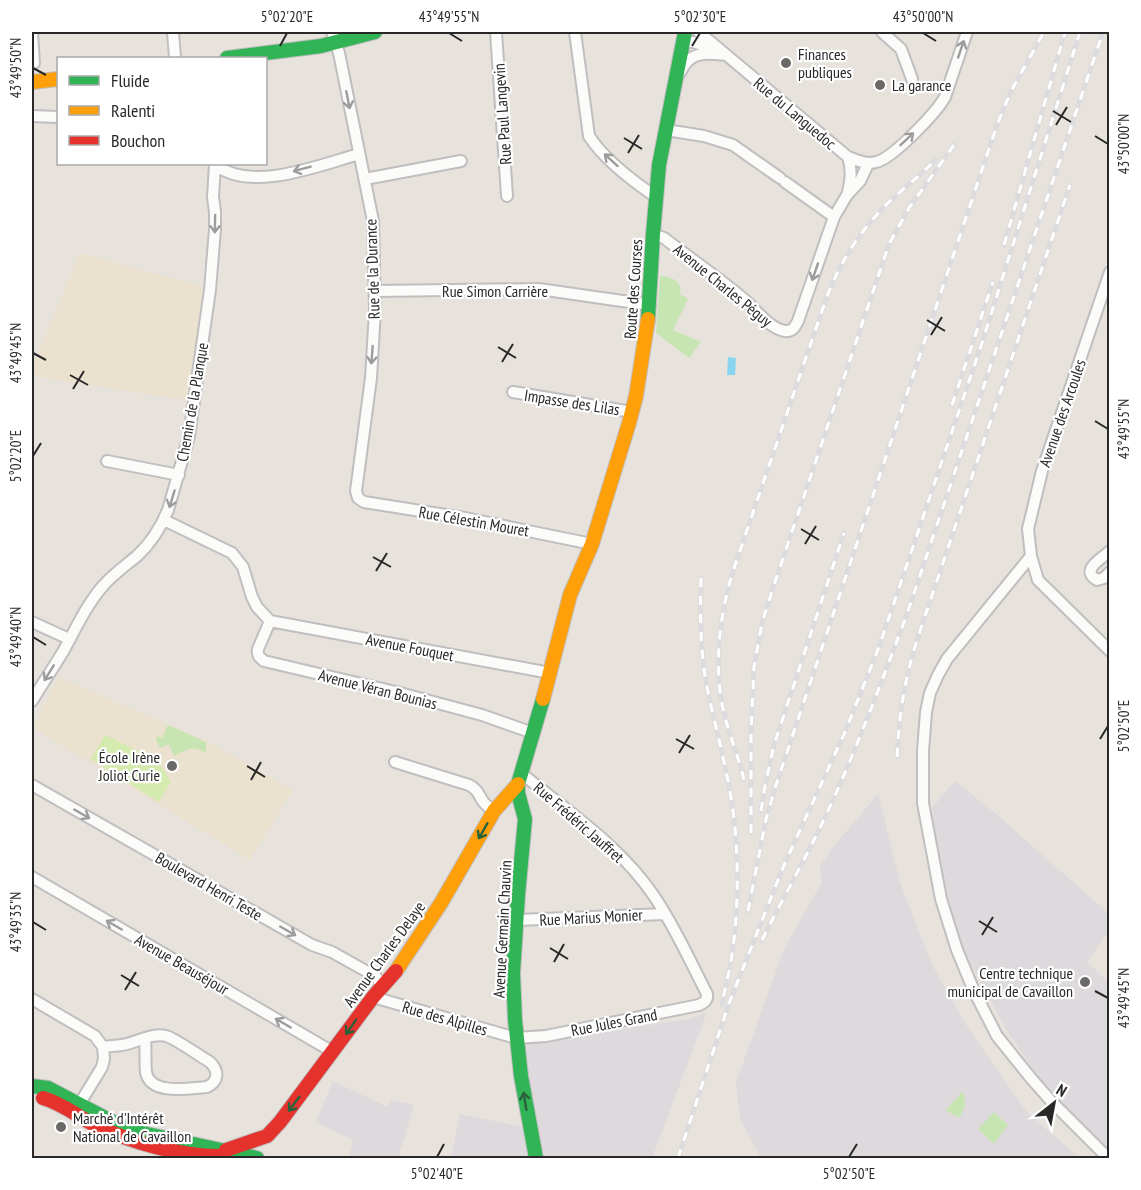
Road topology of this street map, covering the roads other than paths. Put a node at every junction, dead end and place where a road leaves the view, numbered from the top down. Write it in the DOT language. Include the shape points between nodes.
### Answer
graph roads {
  1 [pos="173,32"];
  2 [pos="375,32"];
  3 [pos="496,32"];
  4 [pos="575,32"];
  5 [pos="699,32"];
  6 [pos="882,32"];
  7 [pos="968,32"];
  8 [pos="32,33"];
  9 [pos="334,37"];
  10 [pos="684,37"];
  11 [pos="723,53"];
  12 [pos="175,57"];
  13 [pos="236,57"];
  14 [pos="34,63"];
  15 [pos="57,79"];
  16 [pos="676,79"];
  17 [pos="912,79"];
  18 [pos="32,82"];
  19 [pos="32,116"];
  20 [pos="57,117"];
  21 [pos="666,130"];
  22 [pos="359,154"];
  23 [pos="848,157"];
  24 [pos="461,161"];
  25 [pos="868,164"];
  26 [pos="216,165"];
  27 [pos="217,165"];
  28 [pos="365,179"];
  29 [pos="847,195"];
  30 [pos="507,196"];
  31 [pos="656,197"];
  32 [pos="834,217"];
  33 [pos="653,234"];
  34 [pos="1110,272"];
  35 [pos="375,291"];
  36 [pos="650,305"];
  37 [pos="513,392"];
  38 [pos="632,411"];
  39 [pos="107,461"];
  40 [pos="179,475"];
  41 [pos="358,498"];
  42 [pos="164,520"];
  43 [pos="592,544"];
  44 [pos="1110,551"];
  45 [pos="1031,556"];
  46 [pos="1110,572"];
  47 [pos="270,621"];
  48 [pos="32,622"];
  49 [pos="69,639"];
  50 [pos="1110,651"];
  51 [pos="550,673"];
  52 [pos="32,701"];
  53 [pos="533,733"];
  54 [pos="395,762"];
  55 [pos="519,779"];
  56 [pos="32,785"];
  57 [pos="497,807"];
  58 [pos="522,808"];
  59 [pos="32,877"];
  60 [pos="664,914"];
  61 [pos="517,921"];
  62 [pos="377,992"];
  63 [pos="707,997"];
  64 [pos="32,999"];
  65 [pos="145,1038"];
  66 [pos="516,1038"];
  67 [pos="103,1047"];
  68 [pos="333,1052"];
  69 [pos="32,1086"];
  70 [pos="32,1095"];
  71 [pos="80,1104"];
  72 [pos="267,1136"];
  73 [pos="226,1150"];
  74 [pos="240,1155"];
  75 [pos="259,1158"];
  76 [pos="536,1158"];
  77 [pos="1108,1158"];
  1 -- 12 [label="street"];
  2 -- 9 [label="street" via="348,41"];
  3 -- 30 [label="street, Rue Paul Langevin"];
  31 -- 4 [label="street, one-way" via="589,136"];
  5 -- 11 [label="street, Rue du Languedoc"];
  6 -- 17 [label="street" via="901,49"];
  25 -- 7 [label="street, one-way" via="884,160 940,106"];
  8 -- 14 [label="street"];
  9 -- 13 [label="street" via="274,53"];
  9 -- 22 [label="street, Rue de la Durance, one-way"];
  10 -- 11 [label="street, Rue du Languedoc"];
  10 -- 16 [label="street, Route des Courses"];
  11 -- 16 [label="street" via="688,59"];
  11 -- 23 [label="street, Rue du Languedoc"];
  15 -- 18 [label="street"];
  16 -- 21 [label="street, Route des Courses"];
  19 -- 20 [label="street"];
  21 -- 31 [label="street, Route des Courses"];
  21 -- 32 [label="street" via="733,145"];
  22 -- 27 [label="street, one-way" via="264,178 232,175"];
  22 -- 28 [label="street, Rue de la Durance"];
  23 -- 25 [label="street, Rue du Languedoc"];
  23 -- 29 [label="street, Avenue Charles Péguy" via="851,181"];
  24 -- 28 [label="street"];
  25 -- 29 [label="street, Avenue Charles Péguy"];
  26 -- 40 [label="street, Chemin de la Planque, one-way" via="210,290 189,436"];
  28 -- 35 [label="street, Rue de la Durance" via="373,221"];
  29 -- 32 [label="street, Avenue Charles Péguy"];
  31 -- 33 [label="street, Route des Courses"];
  32 -- 33 [label="street, Avenue Charles Péguy, one-way" via="798,321 791,331 771,325 745,300 664,238"];
  33 -- 36 [label="street, Route des Courses"];
  34 -- 45 [label="street, Avenue des Arcoules" via="1039,482 1028,529"];
  35 -- 36 [label="street, Rue Simon Carrière" via="539,289"];
  35 -- 41 [label="street, Rue de la Durance, one-way"];
  36 -- 38 [label="street, Route des Courses"];
  37 -- 38 [label="street, Impasse des Lilas"];
  38 -- 43 [label="street, Route des Courses"];
  39 -- 40 [label="street"];
  40 -- 42 [label="street, Chemin de la Planque, one-way"];
  41 -- 43 [label="street, Rue Célestin Mouret"];
  42 -- 47 [label="street" via="232,553 243,567 252,597"];
  42 -- 49 [label="street, Chemin de la Planque" via="139,554 103,585"];
  43 -- 51 [label="street, Route des Courses" via="570,595"];
  44 -- 46 [label="street" via="1090,573 1097,580"];
  45 -- 50 [label="street, Avenue des Arcoules" via="1038,580"];
  45 -- 77 [label="street" via="947,659 930,693 923,751 923,803 941,899 957,950 997,1036 1050,1100"];
  47 -- 51 [label="street, Avenue Fouquet"];
  47 -- 53 [label="street, Avenue Véran Bounias" via="257,653 264,661 400,693"];
  48 -- 49 [label="street"];
  49 -- 52 [label="street, Chemin de la Planque, one-way"];
  51 -- 53 [label="street, Route des Courses"];
  53 -- 55 [label="street, Route des Courses"];
  54 -- 57 [label="street" via="469,784 487,806"];
  55 -- 57 [label="street, Avenue Charles Delaye"];
  55 -- 58 [label="street, Avenue Germain Chauvin"];
  55 -- 60 [label="street, Rue Frédéric Jauffret" via="526,777 624,859"];
  56 -- 62 [label="street, Boulevard Henri Teste, one-way" via="312,945 373,975 377,978"];
  57 -- 58 [label="street" via="512,802"];
  57 -- 62 [label="street, Avenue Charles Delaye, one-way" via="417,941"];
  58 -- 61 [label="street, Avenue Germain Chauvin" via="525,819"];
  68 -- 59 [label="street, Avenue Beauséjour, one-way"];
  60 -- 61 [label="street, Rue Marius Monier"];
  60 -- 63 [label="street, Rue Frédéric Jauffret"];
  61 -- 66 [label="street, Avenue Germain Chauvin" via="513,973"];
  62 -- 66 [label="street, Rue des Alpilles"];
  62 -- 68 [label="street, Avenue Charles Delaye, one-way"];
  63 -- 66 [label="street, Rue Jules Grand" via="699,1005 546,1036"];
  64 -- 67 [label="street" via="95,1036"];
  65 -- 65 [label="street" via="167,1036 210,1062 217,1072 216,1078 207,1087 156,1086 146,1074"];
  65 -- 67 [label="street"];
  76 -- 66 [label="street, Avenue Germain Chauvin, one-way"];
  67 -- 71 [label="street" via="102,1067"];
  68 -- 72 [label="street, Avenue Charles Delaye, one-way"];
  69 -- 71 [label="street" via="48,1088"];
  70 -- 71 [label="street" via="45,1094 76,1108"];
  70 -- 74 [label="street" via="47,1099 115,1136 142,1144 202,1156"];
  71 -- 73 [label="street" via="138,1132"];
  72 -- 73 [label="street"];
  72 -- 75 [label="street, Avenue Charles Delaye"];
  73 -- 74 [label="street"];
  74 -- 75 [label="street"];
}
